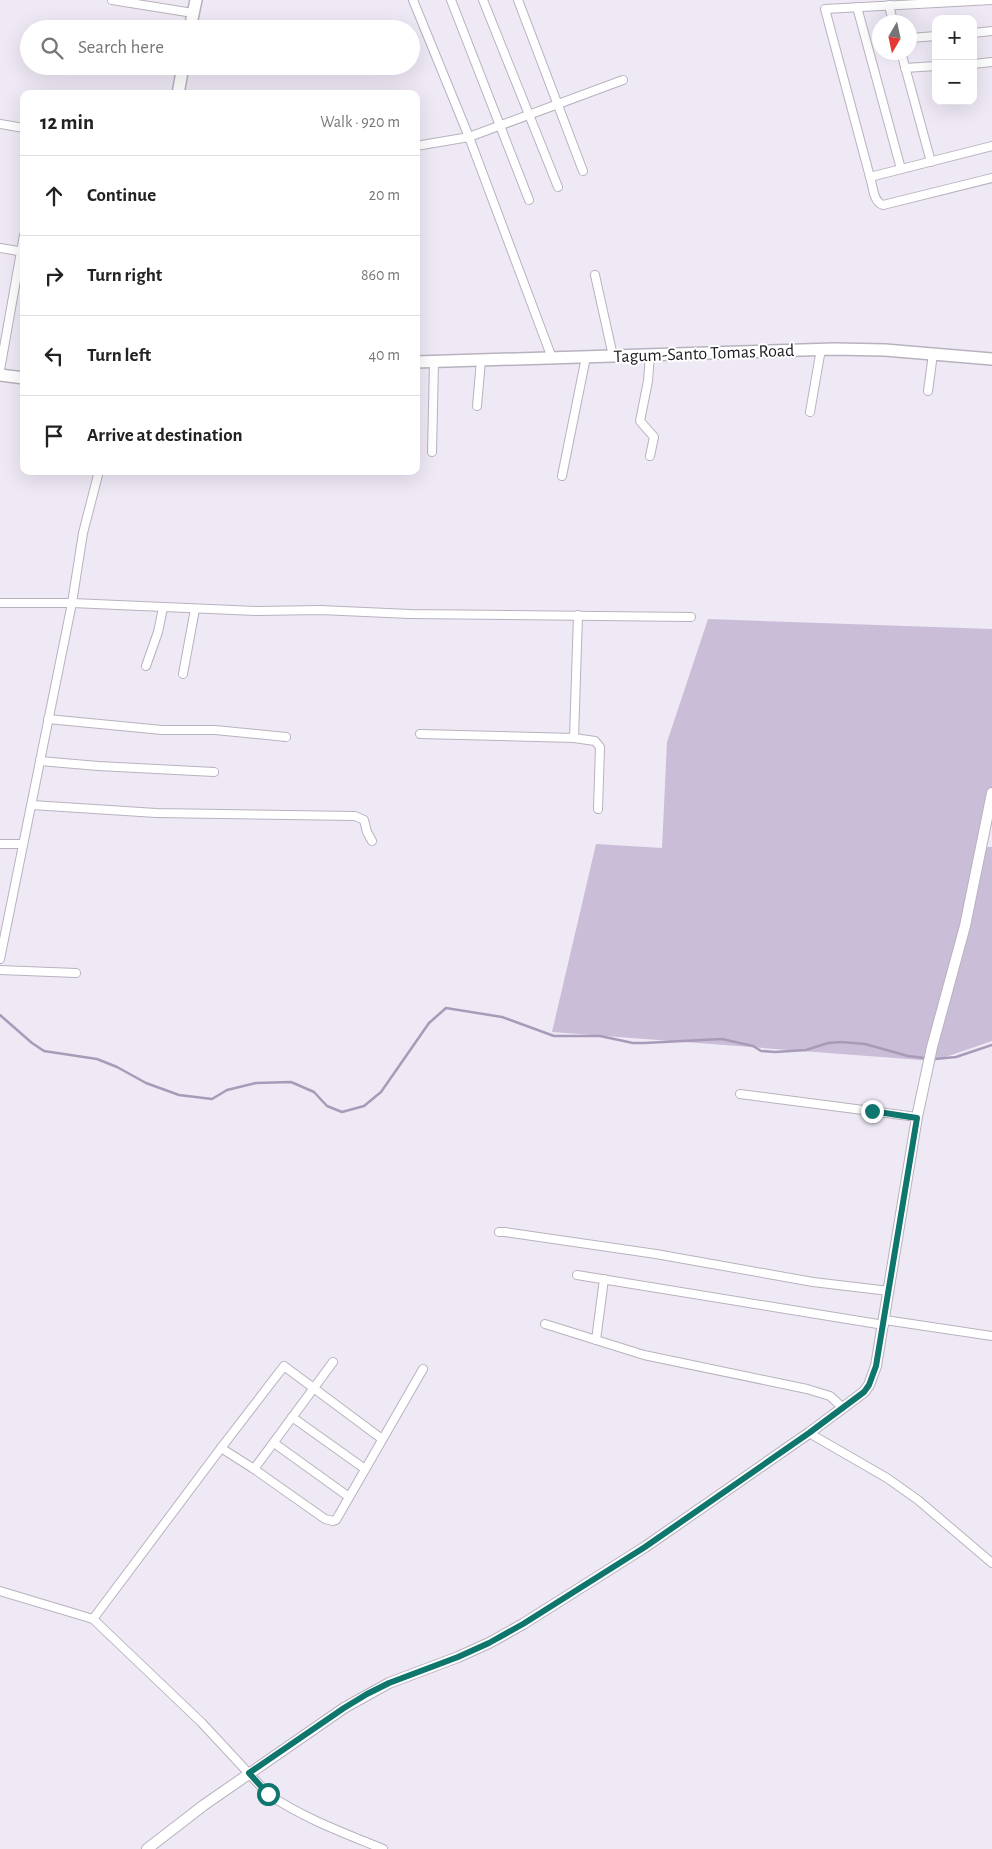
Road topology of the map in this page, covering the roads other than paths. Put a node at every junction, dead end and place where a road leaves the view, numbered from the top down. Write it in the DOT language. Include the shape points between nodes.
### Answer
graph roads {
  1 [pos="112,0"];
  2 [pos="196,0"];
  3 [pos="413,0"];
  4 [pos="451,0"];
  5 [pos="483,0"];
  6 [pos="518,0"];
  7 [pos="992,0"];
  8 [pos="889,5"];
  9 [pos="857,7"];
  10 [pos="193,13"];
  11 [pos="891,15"];
  12 [pos="192,20"];
  13 [pos="992,31"];
  14 [pos="977,33"];
  15 [pos="932,36"];
  16 [pos="917,37"];
  17 [pos="904,60"];
  18 [pos="992,62"];
  19 [pos="977,64"];
  20 [pos="932,66"];
  21 [pos="906,68"];
  22 [pos="181,75"];
  23 [pos="622,80"];
  24 [pos="179,90"];
  25 [pos="558,105"];
  26 [pos="530,115"];
  27 [pos="0,124"];
  28 [pos="501,126"];
  29 [pos="20,127"];
  30 [pos="469,137"];
  31 [pos="420,146"];
  32 [pos="992,146"];
  33 [pos="931,162"];
  34 [pos="901,169"];
  35 [pos="582,171"];
  36 [pos="870,177"];
  37 [pos="992,178"];
  38 [pos="558,187"];
  39 [pos="530,200"];
  40 [pos="0,248"];
  41 [pos="20,252"];
  42 [pos="20,263"];
  43 [pos="595,275"];
  44 [pos="820,349"];
  45 [pos="650,354"];
  46 [pos="933,354"];
  47 [pos="613,356"];
  48 [pos="586,357"];
  49 [pos="552,358"];
  50 [pos="992,359"];
  51 [pos="481,360"];
  52 [pos="420,362"];
  53 [pos="434,362"];
  54 [pos="0,370"];
  55 [pos="0,375"];
  56 [pos="20,378"];
  57 [pos="928,391"];
  58 [pos="477,406"];
  59 [pos="810,412"];
  60 [pos="432,452"];
  61 [pos="650,456"];
  62 [pos="98,475"];
  63 [pos="562,476"];
  64 [pos="0,603"];
  65 [pos="72,604"];
  66 [pos="163,608"];
  67 [pos="195,608"];
  68 [pos="578,615"];
  69 [pos="691,617"];
  70 [pos="146,666"];
  71 [pos="183,674"];
  72 [pos="48,719"];
  73 [pos="420,734"];
  74 [pos="286,736"];
  75 [pos="574,738"];
  76 [pos="40,760"];
  77 [pos="214,772"];
  78 [pos="992,793"];
  79 [pos="32,805"];
  80 [pos="598,809"];
  81 [pos="372,841"];
  82 [pos="0,844"];
  83 [pos="23,844"];
  84 [pos="0,959"];
  85 [pos="0,970"];
  86 [pos="76,973"];
  87 [pos="740,1094"];
  88 [pos="917,1118"];
  89 [pos="499,1232"];
  90 [pos="577,1275"];
  91 [pos="604,1279"];
  92 [pos="889,1291"];
  93 [pos="884,1322"];
  94 [pos="545,1324"];
  95 [pos="992,1336"];
  96 [pos="596,1340"];
  97 [pos="333,1362"];
  98 [pos="423,1369"];
  99 [pos="313,1388"];
  100 [pos="843,1408"];
  101 [pos="292,1417"];
  102 [pos="809,1433"];
  103 [pos="382,1439"];
  104 [pos="274,1443"];
  105 [pos="221,1448"];
  106 [pos="254,1469"];
  107 [pos="365,1469"];
  108 [pos="349,1497"];
  109 [pos="992,1563"];
  110 [pos="0,1591"];
  111 [pos="93,1619"];
  112 [pos="249,1773"];
  113 [pos="147,1849"];
  114 [pos="383,1849"];
  1 -- 10 [label="street"];
  2 -- 10 [label="main road"];
  3 -- 30 [label="street"];
  4 -- 28 [label="street"];
  5 -- 26 [label="street"];
  6 -- 25 [label="street"];
  7 -- 8 [label="street"];
  8 -- 9 [label="street"];
  8 -- 11 [label="street"];
  9 -- 34 [label="street"];
  9 -- 36 [label="street" via="825,9"];
  10 -- 12 [label="main road"];
  13 -- 14 [label="street"];
  15 -- 16 [label="street"];
  17 -- 21 [label="street"];
  18 -- 19 [label="street"];
  20 -- 21 [label="street"];
  21 -- 33 [label="street"];
  22 -- 24 [label="main road"];
  23 -- 25 [label="street"];
  25 -- 26 [label="street"];
  25 -- 35 [label="street"];
  26 -- 28 [label="street"];
  26 -- 38 [label="street"];
  27 -- 29 [label="street"];
  28 -- 30 [label="street"];
  28 -- 39 [label="street"];
  30 -- 31 [label="street"];
  30 -- 49 [label="street"];
  32 -- 33 [label="street"];
  33 -- 34 [label="street"];
  34 -- 36 [label="street"];
  36 -- 37 [label="street" via="876,200 883,205"];
  40 -- 41 [label="street"];
  42 -- 54 [label="street"];
  43 -- 47 [label="street"];
  44 -- 45 [label="main road, Tagum-Santo Tomas Road"];
  44 -- 46 [label="main road, Tagum-Santo Tomas Road"];
  44 -- 59 [label="street"];
  45 -- 47 [label="main road, Tagum-Santo Tomas Road"];
  45 -- 61 [label="street" via="640,421 654,437"];
  46 -- 50 [label="main road, Tagum-Santo Tomas Road"];
  46 -- 57 [label="street"];
  47 -- 48 [label="main road, Tagum-Santo Tomas Road"];
  48 -- 49 [label="main road, Tagum-Santo Tomas Road"];
  48 -- 63 [label="street"];
  49 -- 51 [label="main road, Tagum-Santo Tomas Road"];
  51 -- 53 [label="main road, Tagum-Santo Tomas Road"];
  51 -- 58 [label="street"];
  52 -- 53 [label="main road, Tagum-Santo Tomas Road"];
  53 -- 60 [label="street"];
  55 -- 56 [label="main road"];
  62 -- 65 [label="street" via="83,533"];
  64 -- 65 [label="street"];
  65 -- 66 [label="street"];
  65 -- 72 [label="street"];
  66 -- 67 [label="street"];
  66 -- 70 [label="street"];
  67 -- 68 [label="street" via="257,612"];
  67 -- 71 [label="street"];
  68 -- 69 [label="street"];
  68 -- 75 [label="street"];
  72 -- 74 [label="street" via="162,730 215,730"];
  72 -- 76 [label="street"];
  73 -- 75 [label="street"];
  75 -- 80 [label="street" via="595,741 600,747"];
  76 -- 77 [label="street"];
  76 -- 79 [label="street"];
  78 -- 88 [label="street" via="965,926 932,1047"];
  79 -- 81 [label="street" via="156,813 356,816 364,820"];
  79 -- 83 [label="street"];
  82 -- 83 [label="street"];
  83 -- 84 [label="street"];
  85 -- 86 [label="street"];
  87 -- 88 [label="street"];
  88 -- 92 [label="street"];
  89 -- 92 [label="street"];
  90 -- 91 [label="street"];
  91 -- 93 [label="street"];
  91 -- 96 [label="street"];
  92 -- 93 [label="street"];
  93 -- 95 [label="street"];
  93 -- 100 [label="street" via="869,1385"];
  94 -- 96 [label="street"];
  96 -- 100 [label="street" via="644,1356 806,1389 830,1396"];
  97 -- 99 [label="street"];
  98 -- 103 [label="street"];
  99 -- 101 [label="street"];
  99 -- 103 [label="street"];
  99 -- 105 [label="street" via="284,1366"];
  100 -- 102 [label="street"];
  101 -- 104 [label="street"];
  101 -- 107 [label="street"];
  102 -- 109 [label="street" via="887,1478 918,1500"];
  102 -- 112 [label="street" via="645,1547 523,1624 466,1654 367,1694"];
  103 -- 107 [label="street"];
  104 -- 106 [label="street"];
  104 -- 108 [label="street"];
  105 -- 106 [label="street"];
  105 -- 111 [label="street"];
  106 -- 108 [label="street" via="330,1521 336,1520"];
  107 -- 108 [label="street"];
  110 -- 111 [label="street"];
  111 -- 112 [label="street" via="202,1722"];
  112 -- 113 [label="street"];
  112 -- 114 [label="street" via="280,1802"];
}
